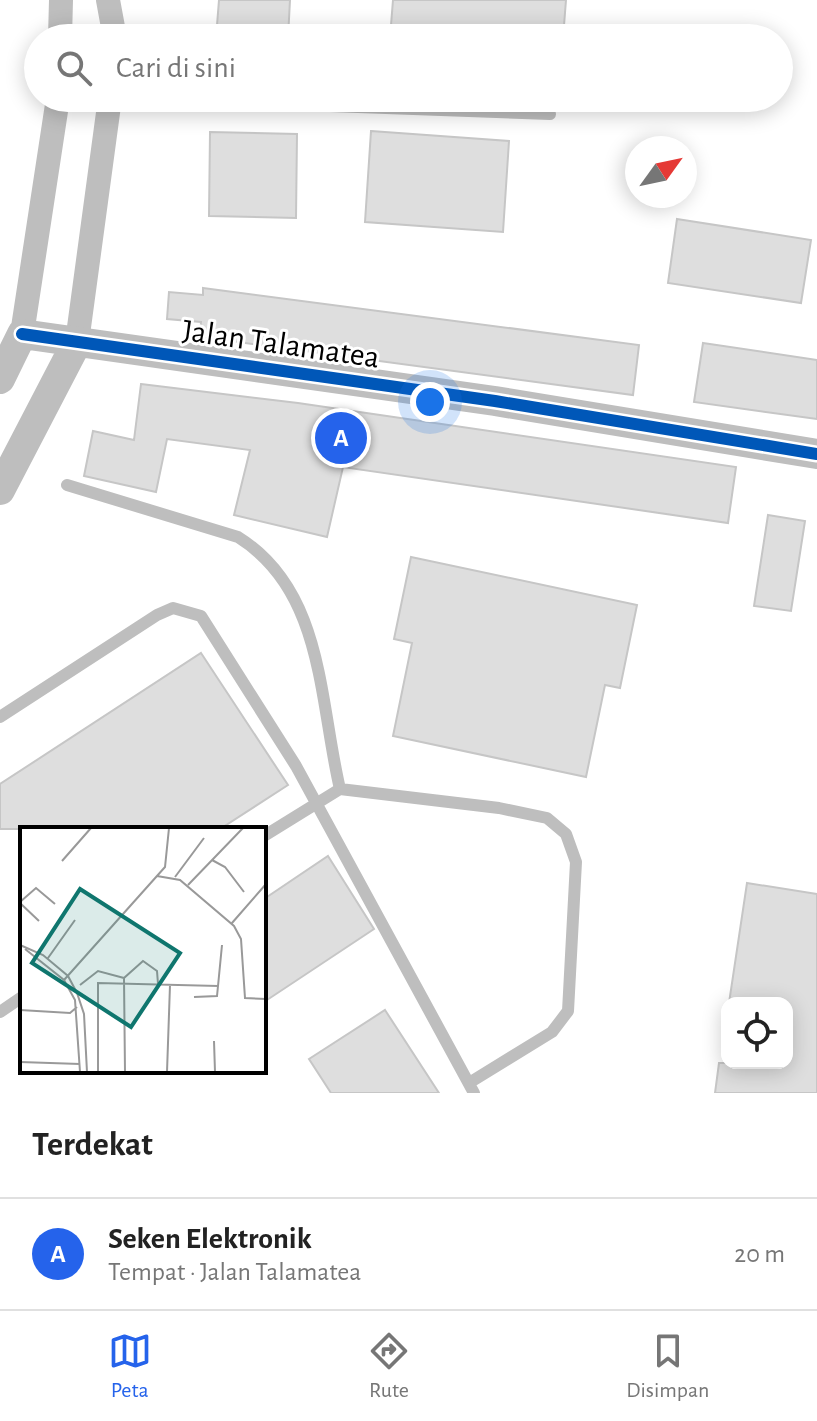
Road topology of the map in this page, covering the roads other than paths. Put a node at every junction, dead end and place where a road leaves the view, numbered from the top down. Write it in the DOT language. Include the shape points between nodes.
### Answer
graph roads {
  1 [pos="61,0"];
  2 [pos="108,0"];
  3 [pos="60,24"];
  4 [pos="112,24"];
  5 [pos="56,112"];
  6 [pos="108,112"];
  7 [pos="495,112"];
  8 [pos="550,114"];
  9 [pos="22,334"];
  10 [pos="77,342"];
  11 [pos="0,379"];
  12 [pos="817,454"];
  13 [pos="67,485"];
  14 [pos="0,490"];
  15 [pos="0,717"];
  16 [pos="340,789"];
  17 [pos="316,801"];
  18 [pos="266,835"];
  19 [pos="20,998"];
  20 [pos="0,1012"];
  21 [pos="471,1088"];
  1 -- 3 [label="street"];
  2 -- 4 [label="street"];
  5 -- 9 [label="street"];
  6 -- 10 [label="street"];
  7 -- 8 [label="lane"];
  9 -- 10 [label="street, Jalan Talamatea"];
  9 -- 11 [label="street"];
  10 -- 12 [label="street, Jalan Talamatea" via="495,401"];
  10 -- 14 [label="street"];
  13 -- 16 [label="lane" via="238,537 261,552 280,574 305,620 321,673"];
  15 -- 17 [label="lane" via="173,608 201,616"];
  16 -- 17 [label="lane"];
  16 -- 21 [label="lane" via="547,818 573,847 576,916 568,1011 552,1032"];
  17 -- 18 [label="lane"];
  17 -- 21 [label="lane"];
  19 -- 20 [label="lane"];
}
